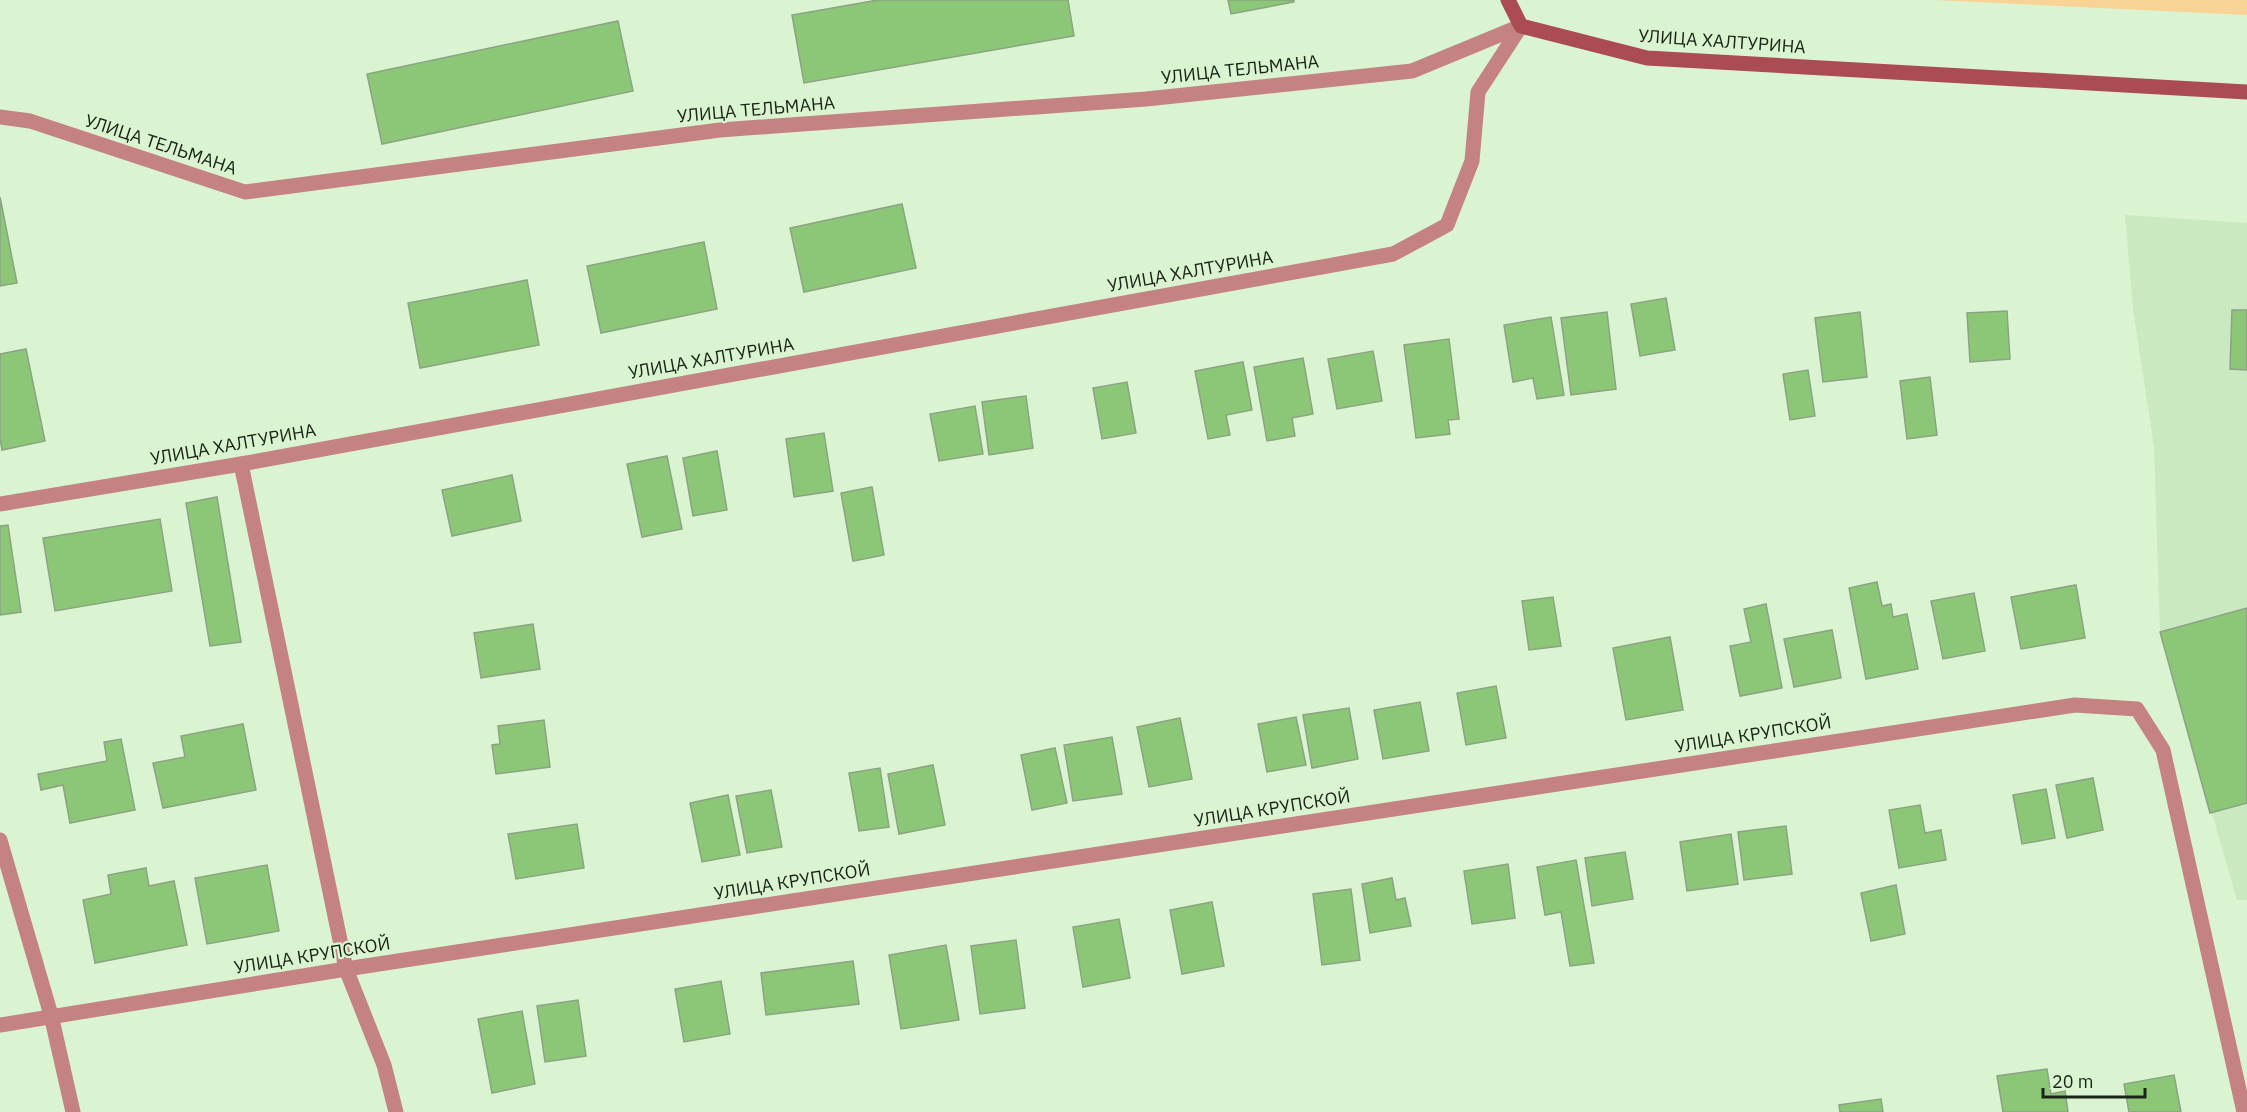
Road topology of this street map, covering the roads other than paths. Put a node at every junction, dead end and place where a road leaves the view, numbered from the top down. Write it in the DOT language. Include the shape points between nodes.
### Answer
graph roads {
  1 [pos="1508,0"];
  2 [pos="1521,26"];
  3 [pos="2247,92"];
  4 [pos="0,117"];
  5 [pos="241,464"];
  6 [pos="0,504"];
  7 [pos="0,840"];
  8 [pos="346,969"];
  9 [pos="51,1015"];
  10 [pos="0,1025"];
  11 [pos="72,1112"];
  12 [pos="396,1112"];
  13 [pos="2244,1112"];
  1 -- 2 [label="main road"];
  2 -- 3 [label="main road, УЛИЦА ХАЛТУРИНА" via="1647,58"];
  2 -- 4 [label="street, УЛИЦА ТЕЛЬМАНА" via="1412,70 1146,99 720,130 245,192 30,121"];
  2 -- 5 [label="street, УЛИЦА ХАЛТУРИНА" via="1478,92 1472,161 1447,225 1393,254"];
  5 -- 6 [label="street, УЛИЦА ХАЛТУРИНА"];
  5 -- 8 [label="street"];
  7 -- 9 [label="street"];
  8 -- 9 [label="street, УЛИЦА КРУПСКОЙ"];
  8 -- 12 [label="street" via="384,1065"];
  8 -- 13 [label="street, УЛИЦА КРУПСКОЙ" via="2074,705 2137,709 2163,750"];
  9 -- 10 [label="street, УЛИЦА КРУПСКОЙ"];
  9 -- 11 [label="street"];
}
